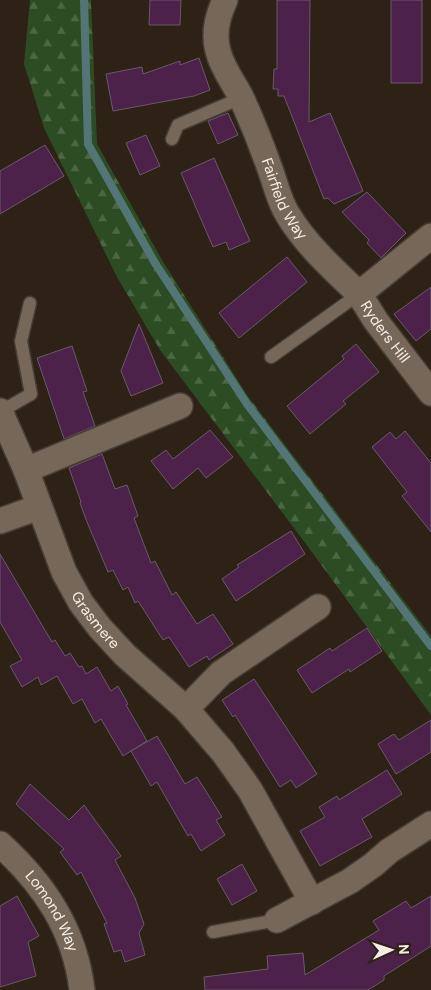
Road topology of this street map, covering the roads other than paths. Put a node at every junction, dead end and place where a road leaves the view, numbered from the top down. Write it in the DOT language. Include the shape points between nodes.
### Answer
graph roads {
  1 [pos="225,0"];
  2 [pos="241,98"];
  3 [pos="172,139"];
  4 [pos="431,236"];
  5 [pos="359,294"];
  6 [pos="30,303"];
  7 [pos="271,356"];
  8 [pos="431,392"];
  9 [pos="180,406"];
  10 [pos="0,412"];
  11 [pos="26,470"];
  12 [pos="39,506"];
  13 [pos="0,521"];
  14 [pos="318,607"];
  15 [pos="186,709"];
  16 [pos="431,824"];
  17 [pos="0,844"];
  18 [pos="312,902"];
  19 [pos="277,920"];
  20 [pos="213,932"];
  21 [pos="82,990"];
  1 -- 2 [label="street, Fairfield Way" via="219,11 215,38 218,53"];
  2 -- 3 [label="lane" via="178,125"];
  2 -- 5 [label="street, Fairfield Way" via="288,216 305,239"];
  4 -- 5 [label="street"];
  5 -- 7 [label="lane"];
  5 -- 8 [label="street, Ryders Hill" via="376,322"];
  6 -- 10 [label="lane" via="21,341 31,394"];
  9 -- 11 [label="street"];
  10 -- 11 [label="street, Grasmere"];
  11 -- 12 [label="street, Grasmere"];
  12 -- 13 [label="street"];
  12 -- 15 [label="street, Grasmere" via="64,572 81,603 124,655"];
  14 -- 15 [label="street" via="221,673"];
  15 -- 18 [label="street, Grasmere" via="250,790"];
  16 -- 18 [label="street" via="350,882"];
  17 -- 21 [label="street, Lomond Way" via="30,873 56,910 74,952"];
  18 -- 19 [label="street"];
  19 -- 20 [label="lane"];
}
